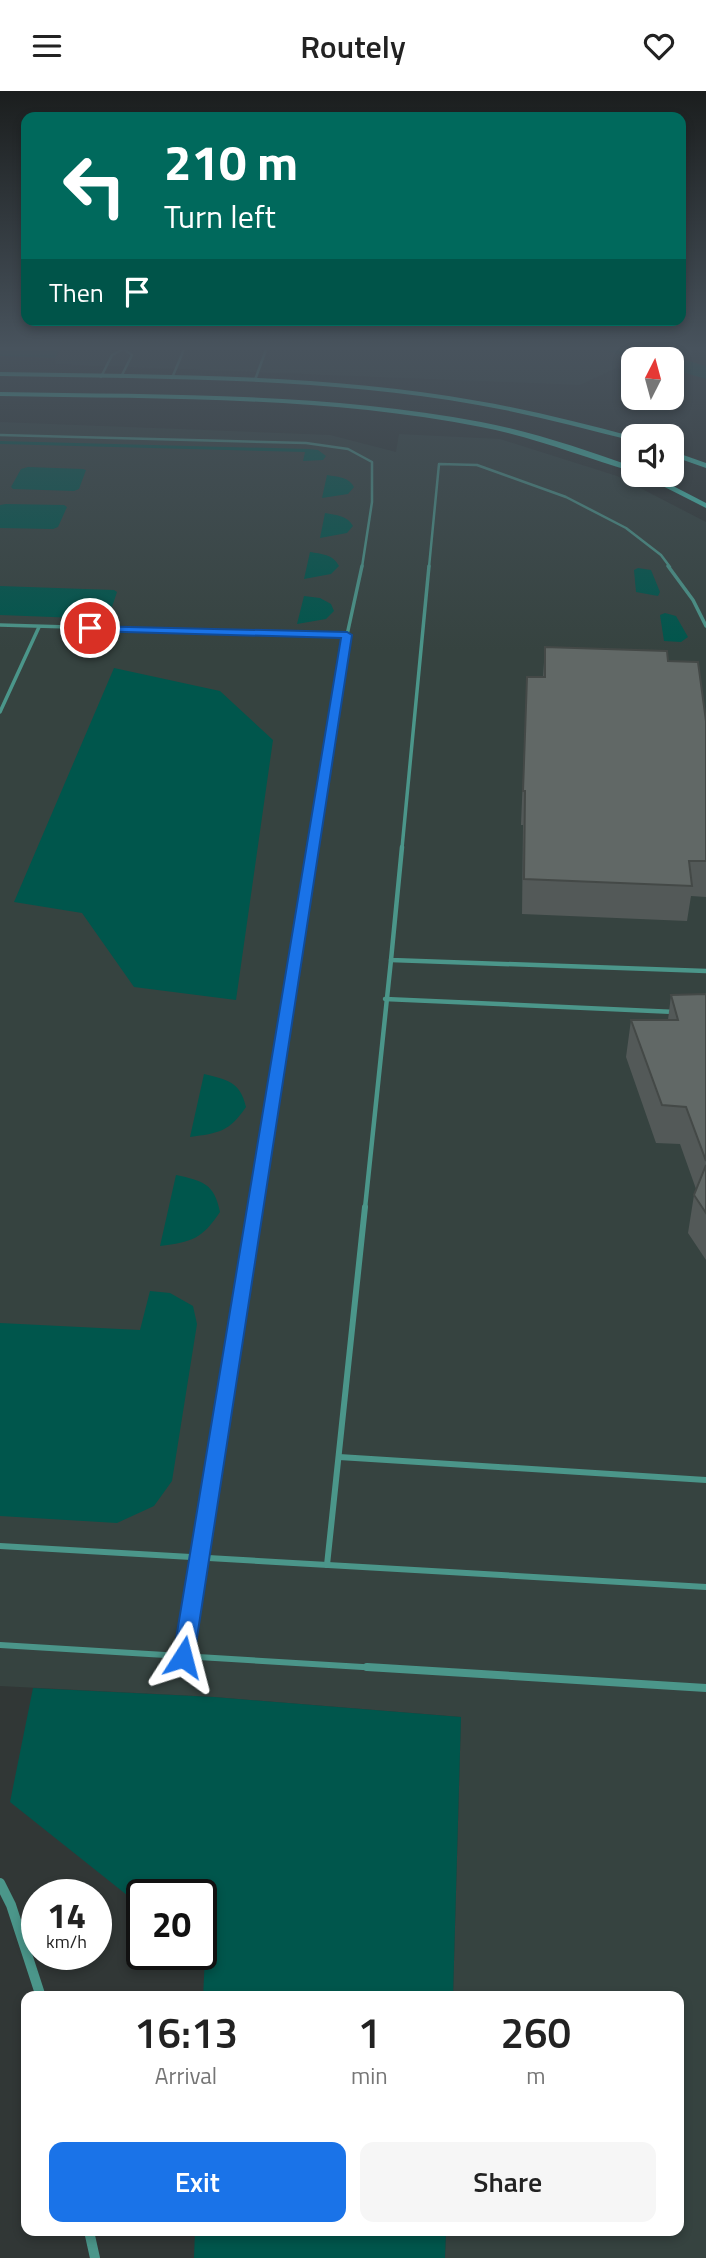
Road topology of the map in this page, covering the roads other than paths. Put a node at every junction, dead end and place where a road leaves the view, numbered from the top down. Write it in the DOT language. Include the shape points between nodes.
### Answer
graph roads {
  1 [pos="342,448"];
  2 [pos="565,448"];
  3 [pos="684,458"];
  4 [pos="621,465"];
  5 [pos="706,466"];
  6 [pos="669,487"];
  7 [pos="706,506"];
  8 [pos="0,625"];
  9 [pos="706,626"];
  10 [pos="39,627"];
  11 [pos="347,635"];
  12 [pos="0,712"];
  13 [pos="391,960"];
  14 [pos="706,971"];
  15 [pos="385,999"];
  16 [pos="679,1012"];
  17 [pos="339,1457"];
  18 [pos="706,1480"];
  19 [pos="0,1546"];
  20 [pos="200,1556"];
  21 [pos="327,1565"];
  22 [pos="706,1587"];
  23 [pos="0,1644"];
  24 [pos="183,1657"];
  25 [pos="706,1688"];
  26 [pos="0,1883"];
  27 [pos="39,1991"];
  28 [pos="90,2236"];
  29 [pos="95,2258"];
  1 -- 11 [label="lane" via="372,462 370,506"];
  2 -- 4 [label="main road"];
  3 -- 5 [label="main road"];
  6 -- 7 [label="main road"];
  8 -- 10 [label="lane"];
  9 -- 13 [label="lane" via="661,555 626,529 566,496 477,465 439,464"];
  10 -- 11 [label="lane"];
  10 -- 12 [label="lane"];
  11 -- 20 [label="lane"];
  13 -- 14 [label="lane"];
  13 -- 15 [label="lane"];
  15 -- 16 [label="lane"];
  15 -- 17 [label="lane"];
  17 -- 18 [label="lane"];
  17 -- 21 [label="lane"];
  19 -- 20 [label="lane"];
  20 -- 21 [label="lane"];
  20 -- 24 [label="lane"];
  21 -- 22 [label="lane"];
  23 -- 24 [label="lane"];
  24 -- 25 [label="lane"];
  26 -- 27 [label="street"];
  28 -- 29 [label="street"];
}
